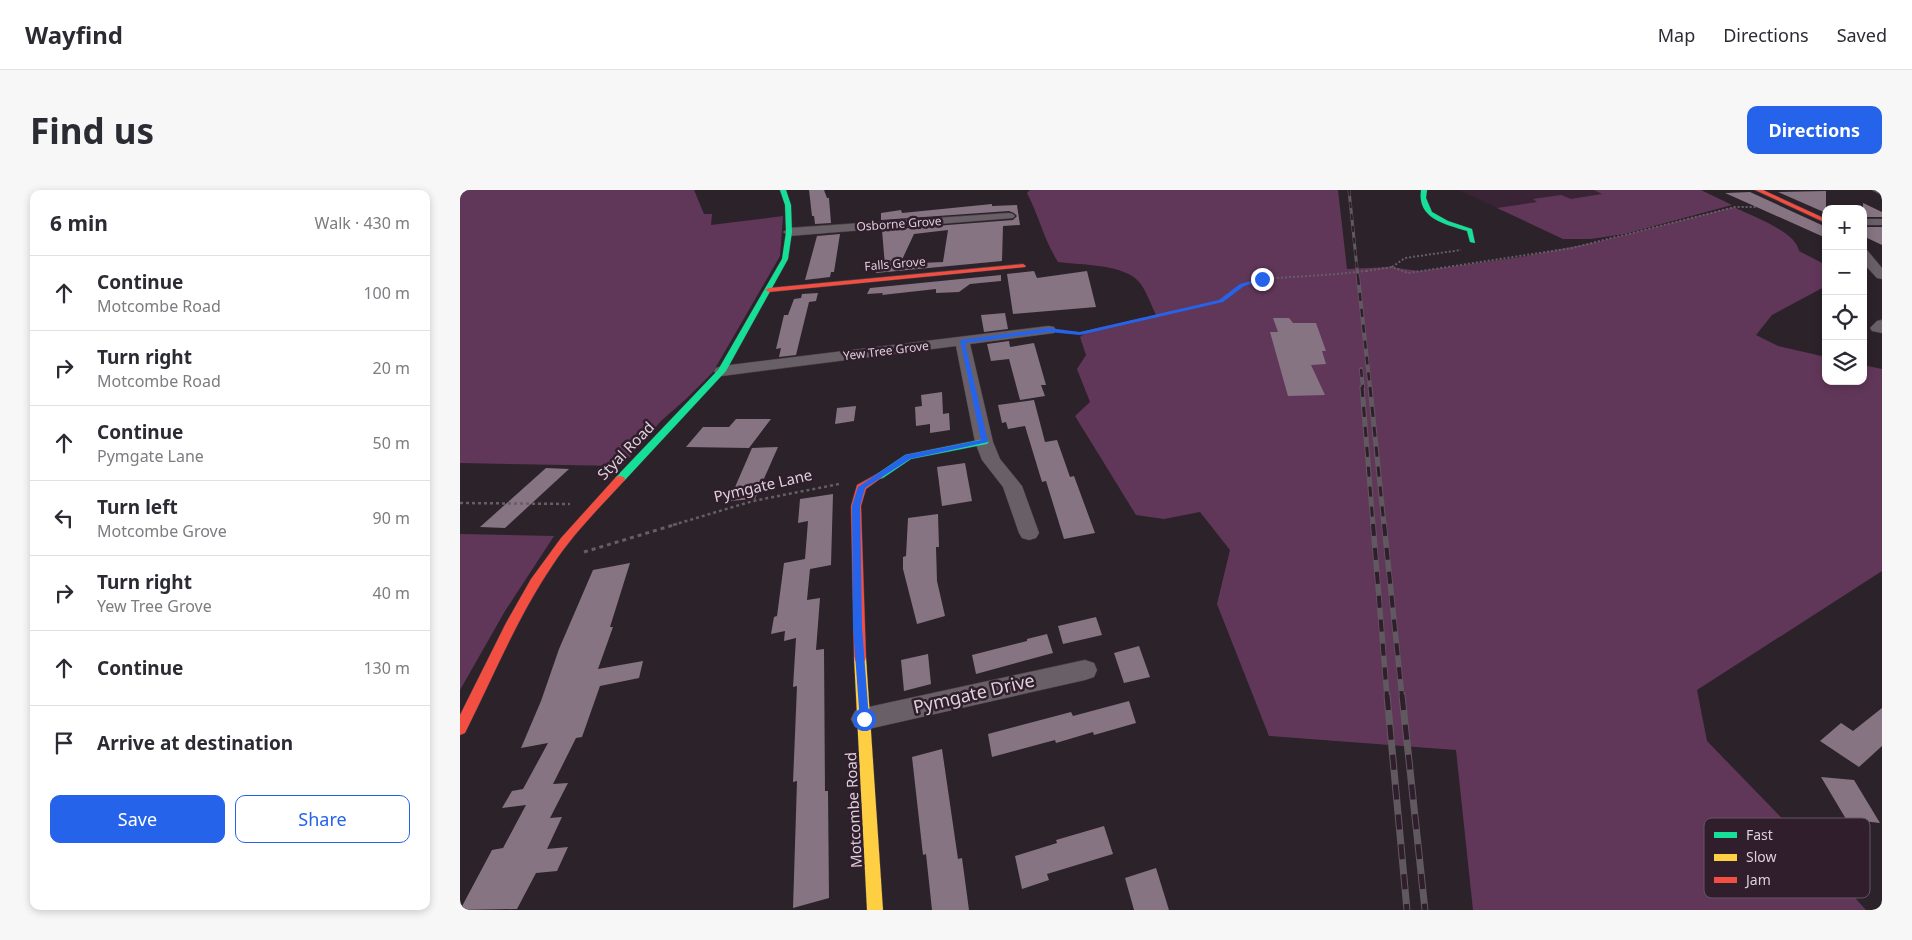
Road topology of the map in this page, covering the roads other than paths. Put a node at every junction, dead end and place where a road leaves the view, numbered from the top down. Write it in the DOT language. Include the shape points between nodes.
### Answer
graph roads {
  1 [pos="783,190"];
  2 [pos="1424,190"];
  3 [pos="1758,190"];
  4 [pos="1877,190"];
  5 [pos="1882,192"];
  6 [pos="1009,216"];
  7 [pos="1822,219"];
  8 [pos="1867,222"];
  9 [pos="1882,222"];
  10 [pos="789,232"];
  11 [pos="1473,242"];
  12 [pos="1867,259"];
  13 [pos="1023,266"];
  14 [pos="1882,275"];
  15 [pos="768,290"];
  16 [pos="1882,324"];
  17 [pos="1882,329"];
  18 [pos="1049,330"];
  19 [pos="962,341"];
  20 [pos="722,371"];
  21 [pos="984,442"];
  22 [pos="1029,533"];
  23 [pos="1085,670"];
  24 [pos="864,719"];
  25 [pos="460,729"];
  26 [pos="875,910"];
  1 -- 10 [label="street, Styal Road" via="788,205"];
  2 -- 11 [label="street" via="1423,198 1429,213 1470,230"];
  3 -- 7 [label="street"];
  4 -- 5 [label="street"];
  6 -- 10 [label="street, Osborne Grove"];
  8 -- 9 [label="street"];
  10 -- 15 [label="street, Styal Road" via="786,259"];
  12 -- 14 [label="street"];
  13 -- 15 [label="street, Falls Grove"];
  15 -- 20 [label="street, Styal Road"];
  16 -- 17 [label="street" via="1877,328"];
  18 -- 19 [label="street, Yew Tree Grove"];
  19 -- 20 [label="street, Yew Tree Grove"];
  19 -- 21 [label="street"];
  20 -- 25 [label="street, Styal Road" via="596,505 548,563"];
  21 -- 22 [label="street" via="991,460 1012,486"];
  21 -- 24 [label="street, Motcombe Road" via="908,457 861,487 856,506 858,627"];
  23 -- 24 [label="street, Pymgate Drive"];
  24 -- 26 [label="street, Motcombe Road"];
}
